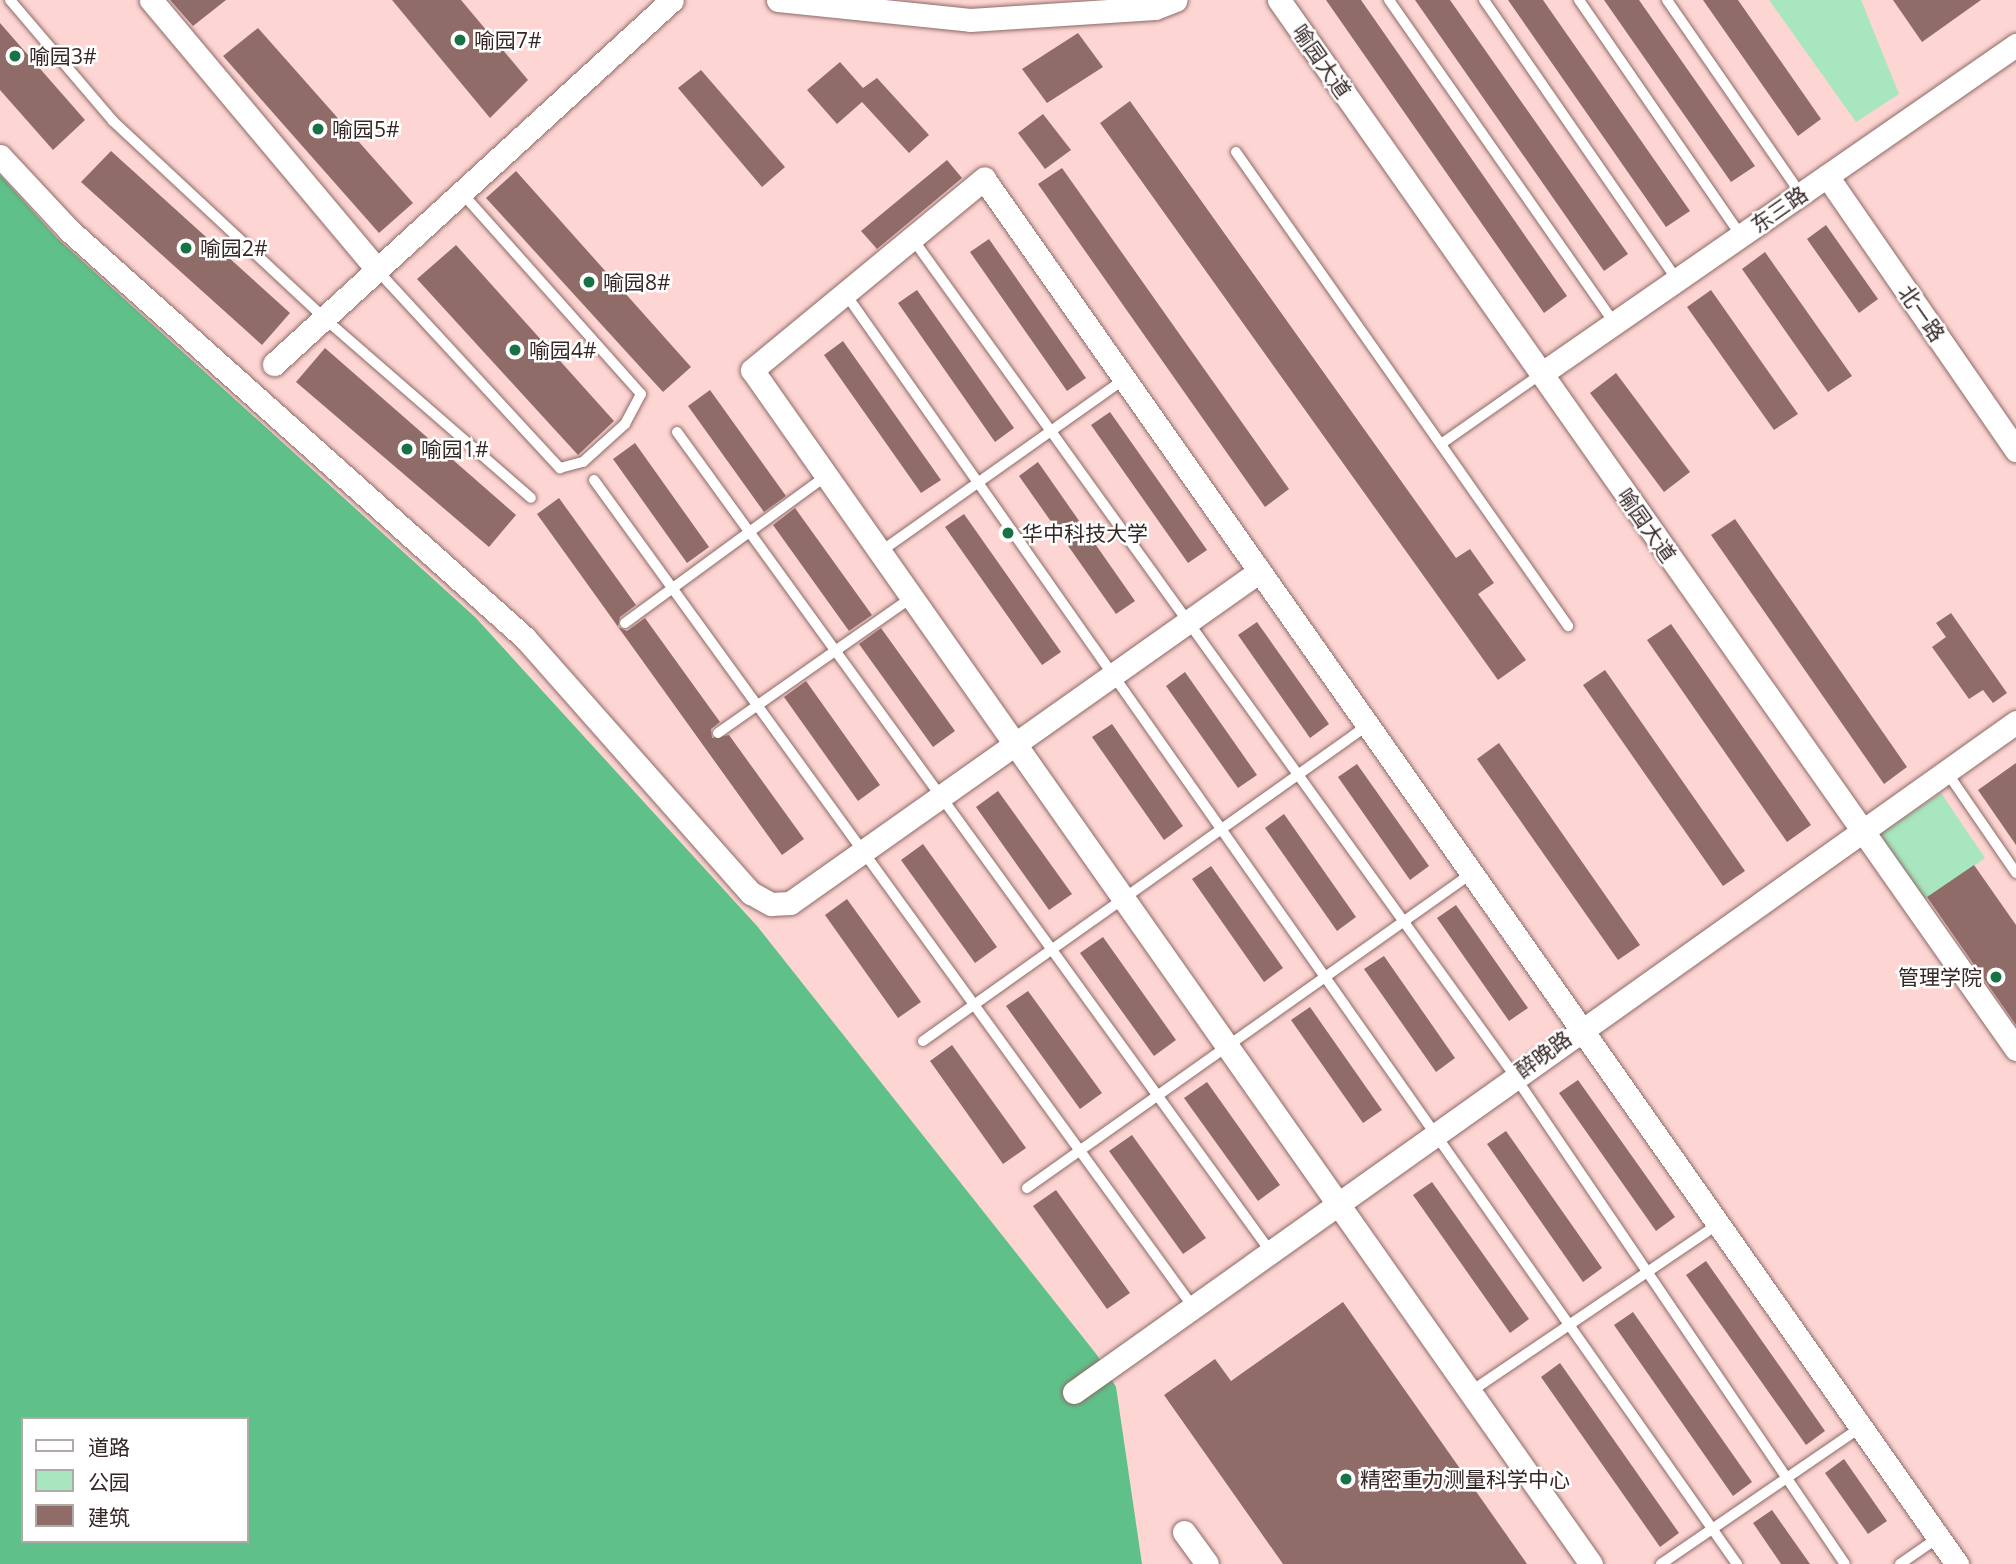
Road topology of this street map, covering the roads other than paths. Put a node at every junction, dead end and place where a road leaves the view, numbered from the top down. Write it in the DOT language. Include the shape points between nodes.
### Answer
graph roads {
  1 [pos="10,0"];
  2 [pos="151,0"];
  3 [pos="672,0"];
  4 [pos="778,0"];
  5 [pos="1176,0"];
  6 [pos="1279,0"];
  7 [pos="1295,0"];
  8 [pos="1389,0"];
  9 [pos="1484,0"];
  10 [pos="1579,0"];
  11 [pos="1667,0"];
  12 [pos="850,4"];
  13 [pos="1036,9"];
  14 [pos="1298,27"];
  15 [pos="2016,45"];
  16 [pos="1236,152"];
  17 [pos="0,156"];
  18 [pos="1827,176"];
  19 [pos="461,192"];
  20 [pos="1801,194"];
  21 [pos="1741,236"];
  22 [pos="912,238"];
  23 [pos="377,270"];
  24 [pos="1677,280"];
  25 [pos="845,293"];
  26 [pos="324,318"];
  27 [pos="1614,323"];
  28 [pos="274,365"];
  29 [pos="1541,374"];
  30 [pos="1124,379"];
  31 [pos="1050,431"];
  32 [pos="677,432"];
  33 [pos="1441,444"];
  34 [pos="2016,450"];
  35 [pos="826,476"];
  36 [pos="594,480"];
  37 [pos="978,483"];
  38 [pos="531,498"];
  39 [pos="750,532"];
  40 [pos="880,552"];
  41 [pos="1260,572"];
  42 [pos="673,588"];
  43 [pos="912,597"];
  44 [pos="1188,622"];
  45 [pos="625,623"];
  46 [pos="1568,626"];
  47 [pos="835,651"];
  48 [pos="1113,675"];
  49 [pos="758,706"];
  50 [pos="2016,722"];
  51 [pos="1368,725"];
  52 [pos="718,733"];
  53 [pos="1015,744"];
  54 [pos="1946,771"];
  55 [pos="1298,775"];
  56 [pos="941,796"];
  57 [pos="1222,829"];
  58 [pos="1862,830"];
  59 [pos="863,851"];
  60 [pos="1472,873"];
  61 [pos="2016,873"];
  62 [pos="1124,899"];
  63 [pos="1404,922"];
  64 [pos="1052,949"];
  65 [pos="1326,977"];
  66 [pos="974,1005"];
  67 [pos="1580,1027"];
  68 [pos="923,1041"];
  69 [pos="1228,1046"];
  70 [pos="2016,1049"];
  71 [pos="1514,1075"];
  72 [pos="1158,1096"];
  73 [pos="1436,1132"];
  74 [pos="1080,1151"];
  75 [pos="1027,1188"];
  76 [pos="1337,1203"];
  77 [pos="1718,1224"];
  78 [pos="1270,1251"];
  79 [pos="1647,1272"];
  80 [pos="1193,1307"];
  81 [pos="1570,1324"];
  82 [pos="1074,1392"];
  83 [pos="1470,1392"];
  84 [pos="1861,1427"];
  85 [pos="1787,1478"];
  86 [pos="1712,1528"];
  87 [pos="1184,1532"];
  88 [pos="1939,1537"];
  89 [pos="1207,1564"];
  90 [pos="1591,1564"];
  91 [pos="1661,1564"];
  92 [pos="1737,1564"];
  93 [pos="1845,1564"];
  94 [pos="1900,1564"];
  95 [pos="1957,1564"];
  1 -- 26 [label="lane" via="113,121"];
  2 -- 23 [label="street"];
  3 -- 19 [label="street"];
  4 -- 12 [label="street"];
  5 -- 13 [label="street" via="1155,8"];
  6 -- 14 [label="street, 喻园大道"];
  7 -- 14 [label="street"];
  8 -- 27 [label="lane"];
  9 -- 24 [label="lane"];
  10 -- 21 [label="lane"];
  11 -- 20 [label="lane"];
  12 -- 13 [label="street" via="970,20"];
  14 -- 29 [label="street, 喻园大道"];
  15 -- 18 [label="street, 东三路"];
  16 -- 33 [label="lane"];
  17 -- 59 [label="street" via="70,231 525,638 751,893 771,904 790,903"];
  18 -- 20 [label="street, 东三路"];
  18 -- 34 [label="street, 北一路"];
  19 -- 23 [label="street"];
  19 -- 23 [label="lane" via="642,394 625,424 583,462 561,468"];
  20 -- 21 [label="street, 东三路"];
  21 -- 24 [label="street, 东三路"];
  22 -- 25 [label="street"];
  22 -- 30 [label="street" via="984,179"];
  22 -- 31 [label="lane"];
  23 -- 26 [label="street"];
  24 -- 27 [label="street, 东三路"];
  25 -- 35 [label="street" via="752,370"];
  25 -- 37 [label="lane"];
  26 -- 28 [label="street"];
  26 -- 38 [label="lane"];
  27 -- 29 [label="street, 东三路"];
  29 -- 33 [label="lane"];
  29 -- 58 [label="street, 喻园大道"];
  30 -- 31 [label="lane"];
  30 -- 41 [label="street"];
  31 -- 37 [label="lane"];
  31 -- 44 [label="lane"];
  32 -- 39 [label="lane"];
  33 -- 46 [label="lane"];
  35 -- 39 [label="lane"];
  35 -- 40 [label="street"];
  36 -- 42 [label="lane"];
  37 -- 40 [label="lane"];
  37 -- 48 [label="lane"];
  39 -- 42 [label="lane"];
  39 -- 47 [label="lane"];
  40 -- 43 [label="street"];
  41 -- 44 [label="street"];
  41 -- 51 [label="street"];
  42 -- 45 [label="lane"];
  42 -- 49 [label="lane"];
  43 -- 47 [label="lane"];
  43 -- 53 [label="street"];
  44 -- 48 [label="street"];
  44 -- 55 [label="lane"];
  47 -- 49 [label="lane"];
  47 -- 56 [label="lane"];
  48 -- 53 [label="street"];
  48 -- 57 [label="lane"];
  49 -- 52 [label="lane"];
  49 -- 59 [label="lane"];
  50 -- 54 [label="street, 醉晚路"];
  51 -- 55 [label="lane"];
  51 -- 60 [label="street"];
  53 -- 56 [label="street"];
  53 -- 62 [label="street"];
  54 -- 58 [label="street, 醉晚路"];
  54 -- 61 [label="lane"];
  55 -- 57 [label="lane"];
  55 -- 63 [label="lane"];
  56 -- 59 [label="street"];
  56 -- 64 [label="lane"];
  57 -- 62 [label="lane"];
  57 -- 65 [label="lane"];
  58 -- 67 [label="street, 醉晚路"];
  58 -- 70 [label="street, 喻园大道"];
  59 -- 66 [label="lane"];
  60 -- 63 [label="lane"];
  60 -- 67 [label="street"];
  62 -- 64 [label="lane"];
  62 -- 69 [label="street"];
  63 -- 65 [label="lane"];
  63 -- 71 [label="lane"];
  64 -- 66 [label="lane"];
  64 -- 72 [label="lane"];
  65 -- 69 [label="lane"];
  65 -- 73 [label="lane"];
  66 -- 68 [label="lane"];
  66 -- 74 [label="lane"];
  67 -- 71 [label="street, 醉晚路"];
  67 -- 77 [label="street"];
  69 -- 72 [label="lane"];
  69 -- 76 [label="street"];
  71 -- 73 [label="street, 醉晚路"];
  71 -- 79 [label="lane"];
  72 -- 74 [label="lane"];
  72 -- 78 [label="lane"];
  73 -- 76 [label="street, 醉晚路"];
  73 -- 81 [label="lane"];
  74 -- 75 [label="lane"];
  74 -- 80 [label="lane"];
  76 -- 78 [label="street, 醉晚路"];
  76 -- 83 [label="street"];
  77 -- 79 [label="lane"];
  77 -- 84 [label="street"];
  78 -- 80 [label="street, 醉晚路"];
  79 -- 81 [label="lane"];
  79 -- 85 [label="lane"];
  80 -- 82 [label="street, 醉晚路"];
  81 -- 83 [label="lane"];
  81 -- 86 [label="lane"];
  83 -- 90 [label="street"];
  84 -- 85 [label="lane"];
  84 -- 88 [label="street"];
  85 -- 86 [label="lane"];
  85 -- 93 [label="lane"];
  86 -- 91 [label="lane"];
  86 -- 92 [label="lane"];
  87 -- 89 [label="street"];
  88 -- 94 [label="lane"];
  88 -- 95 [label="street"];
}
